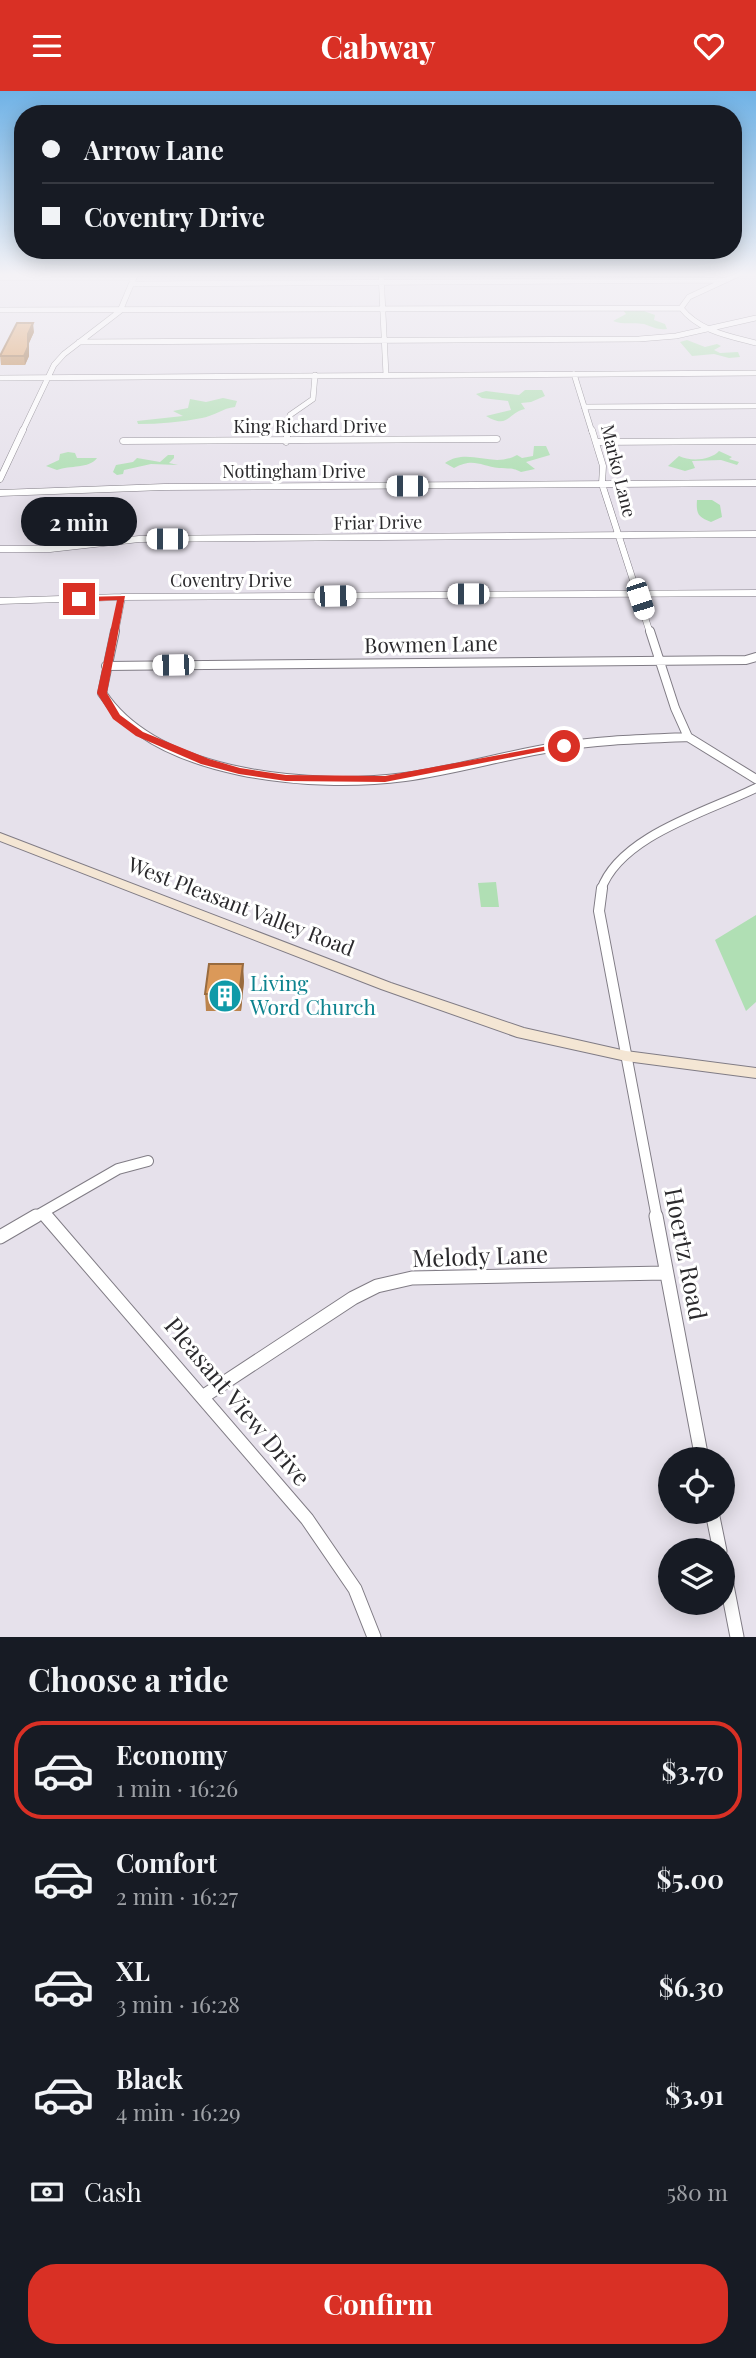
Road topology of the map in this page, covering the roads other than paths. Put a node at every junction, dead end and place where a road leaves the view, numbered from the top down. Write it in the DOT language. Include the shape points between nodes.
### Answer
graph roads {
  1 [pos="75,345"];
  2 [pos="384,345"];
  3 [pos="756,373"];
  4 [pos="574,374"];
  5 [pos="315,375"];
  6 [pos="386,375"];
  7 [pos="48,377"];
  8 [pos="0,378"];
  9 [pos="756,406"];
  10 [pos="584,407"];
  11 [pos="497,439"];
  12 [pos="122,441"];
  13 [pos="756,441"];
  14 [pos="286,442"];
  15 [pos="596,442"];
  16 [pos="0,479"];
  17 [pos="756,483"];
  18 [pos="602,485"];
  19 [pos="0,493"];
  20 [pos="756,534"];
  21 [pos="618,535"];
  22 [pos="0,549"];
  23 [pos="638,593"];
  24 [pos="756,593"];
  25 [pos="122,597"];
  26 [pos="0,601"];
  27 [pos="756,657"];
  28 [pos="659,660"];
  29 [pos="106,666"];
  30 [pos="688,737"];
  31 [pos="756,779"];
  32 [pos="756,788"];
  33 [pos="0,837"];
  34 [pos="626,1056"];
  35 [pos="756,1073"];
  36 [pos="148,1161"];
  37 [pos="43,1213"];
  38 [pos="0,1237"];
  39 [pos="665,1273"];
  40 [pos="204,1396"];
  41 [pos="700,1447"];
  42 [pos="733,1615"];
  43 [pos="374,1637"];
  44 [pos="737,1637"];
  1 -- 7 [label="street"];
  2 -- 6 [label="street"];
  3 -- 4 [label="street"];
  4 -- 6 [label="street"];
  4 -- 10 [label="street, Marko Lane"];
  5 -- 6 [label="street"];
  5 -- 7 [label="street"];
  5 -- 14 [label="street" via="313,399 290,415"];
  7 -- 8 [label="street"];
  7 -- 16 [label="street"];
  9 -- 10 [label="street"];
  10 -- 15 [label="street, Marko Lane"];
  11 -- 14 [label="street, King Richard Drive"];
  12 -- 14 [label="street, King Richard Drive"];
  13 -- 15 [label="street"];
  15 -- 18 [label="street, Marko Lane" via="603,466"];
  17 -- 18 [label="street, Nottingham Drive"];
  18 -- 19 [label="street, Nottingham Drive" via="164,487"];
  18 -- 21 [label="street, Marko Lane"];
  20 -- 21 [label="street, Friar Drive"];
  21 -- 22 [label="street, Friar Drive" via="139,539 50,549"];
  21 -- 23 [label="street, Marko Lane"];
  23 -- 24 [label="street, Coventry Drive"];
  23 -- 25 [label="street, Coventry Drive"];
  23 -- 28 [label="street, Marko Lane"];
  25 -- 26 [label="street, Coventry Drive"];
  25 -- 29 [label="street"];
  27 -- 28 [label="street, Bowmen Lane"];
  28 -- 29 [label="street, Bowmen Lane"];
  28 -- 30 [label="street, Marko Lane"];
  29 -- 30 [label="street" via="102,693 117,717 140,734 205,762 286,778 385,779 589,743"];
  30 -- 31 [label="street"];
  32 -- 34 [label="street, Hoertz Road" via="627,853 602,886 599,911"];
  33 -- 34 [label="main road, West Pleasant Valley Road" via="410,994 522,1033"];
  34 -- 35 [label="main road, West Pleasant Valley Road"];
  34 -- 39 [label="street, Hoertz Road"];
  36 -- 37 [label="street" via="118,1168"];
  37 -- 38 [label="street"];
  37 -- 40 [label="street, Pleasant View Drive"];
  39 -- 40 [label="street, Melody Lane" via="412,1278 377,1286"];
  39 -- 41 [label="street, Hoertz Road"];
  40 -- 43 [label="street, Pleasant View Drive" via="310,1523 348,1579"];
  42 -- 44 [label="street"];
}
